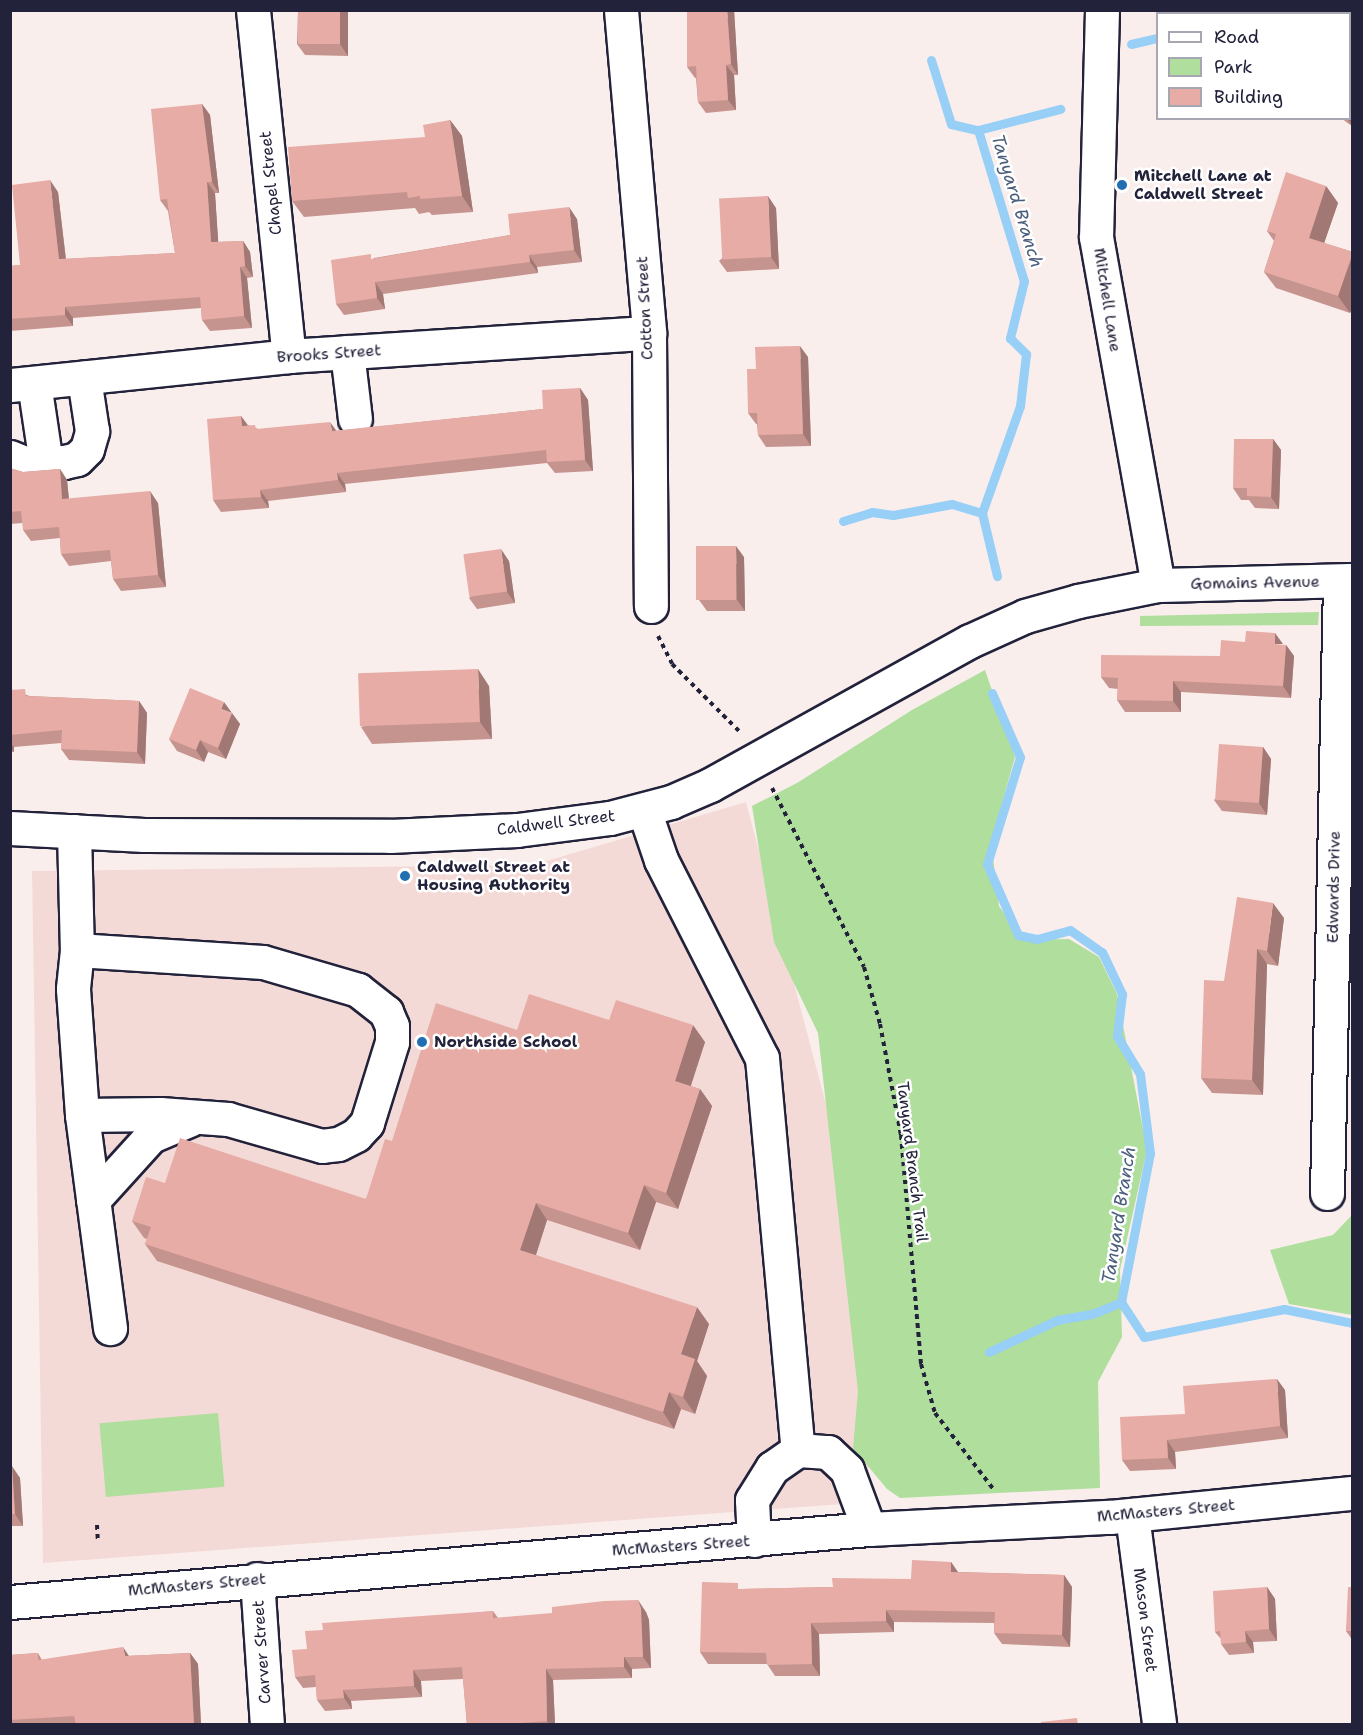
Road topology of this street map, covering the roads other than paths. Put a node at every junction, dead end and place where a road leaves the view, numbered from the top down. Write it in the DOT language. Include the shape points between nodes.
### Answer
graph roads {
  1 [pos="253,10"];
  2 [pos="621,10"];
  3 [pos="1102,10"];
  4 [pos="649,333"];
  5 [pos="347,352"];
  6 [pos="289,356"];
  7 [pos="84,378"];
  8 [pos="22,384"];
  9 [pos="355,419"];
  10 [pos="10,457"];
  11 [pos="46,463"];
  12 [pos="1346,580"];
  13 [pos="1158,585"];
  14 [pos="651,606"];
  15 [pos="644,810"];
  16 [pos="10,828"];
  17 [pos="74,831"];
  18 [pos="77,950"];
  19 [pos="81,1114"];
  20 [pos="197,1117"];
  21 [pos="1327,1193"];
  22 [pos="93,1200"];
  23 [pos="110,1328"];
  24 [pos="798,1450"];
  25 [pos="1353,1493"];
  26 [pos="1132,1515"];
  27 [pos="869,1529"];
  28 [pos="754,1540"];
  29 [pos="257,1579"];
  30 [pos="10,1602"];
  31 [pos="267,1725"];
  32 [pos="1159,1725"];
  1 -- 6 [label="street, Chapel Street"];
  2 -- 4 [label="street, Cotton Street"];
  3 -- 13 [label="street, Mitchell Lane" via="1096,237"];
  4 -- 5 [label="street, Brooks Street"];
  4 -- 14 [label="street, Cotton Street"];
  5 -- 6 [label="street, Brooks Street"];
  5 -- 9 [label="street"];
  6 -- 7 [label="street, Brooks Street"];
  7 -- 8 [label="street, Brooks Street"];
  7 -- 11 [label="street" via="92,431 87,449 77,459"];
  8 -- 11 [label="street"];
  10 -- 11 [label="street" via="30,465"];
  12 -- 13 [label="street, Gomains Avenue"];
  12 -- 21 [label="street, Edwards Drive"];
  13 -- 15 [label="street, Caldwell Street" via="1025,616 970,641 710,785"];
  15 -- 17 [label="street, Caldwell Street" via="577,824 390,836"];
  15 -- 24 [label="street" via="675,889 762,1058"];
  16 -- 17 [label="street, Caldwell Street"];
  17 -- 18 [label="street"];
  18 -- 19 [label="street" via="73,989"];
  18 -- 20 [label="street" via="263,962 357,990 386,1012 392,1026 392,1042 374,1106 356,1135 322,1146 228,1119"];
  19 -- 20 [label="street"];
  19 -- 22 [label="street"];
  20 -- 22 [label="street" via="151,1136"];
  22 -- 23 [label="street"];
  24 -- 27 [label="street" via="828,1452 848,1470"];
  24 -- 28 [label="street" via="772,1468 752,1500"];
  25 -- 26 [label="street, McMasters Street"];
  26 -- 27 [label="street, McMasters Street"];
  26 -- 32 [label="street, Mason Street"];
  27 -- 28 [label="street, McMasters Street"];
  28 -- 29 [label="street, McMasters Street"];
  29 -- 30 [label="street, McMasters Street"];
  29 -- 31 [label="street, Carver Street"];
}
